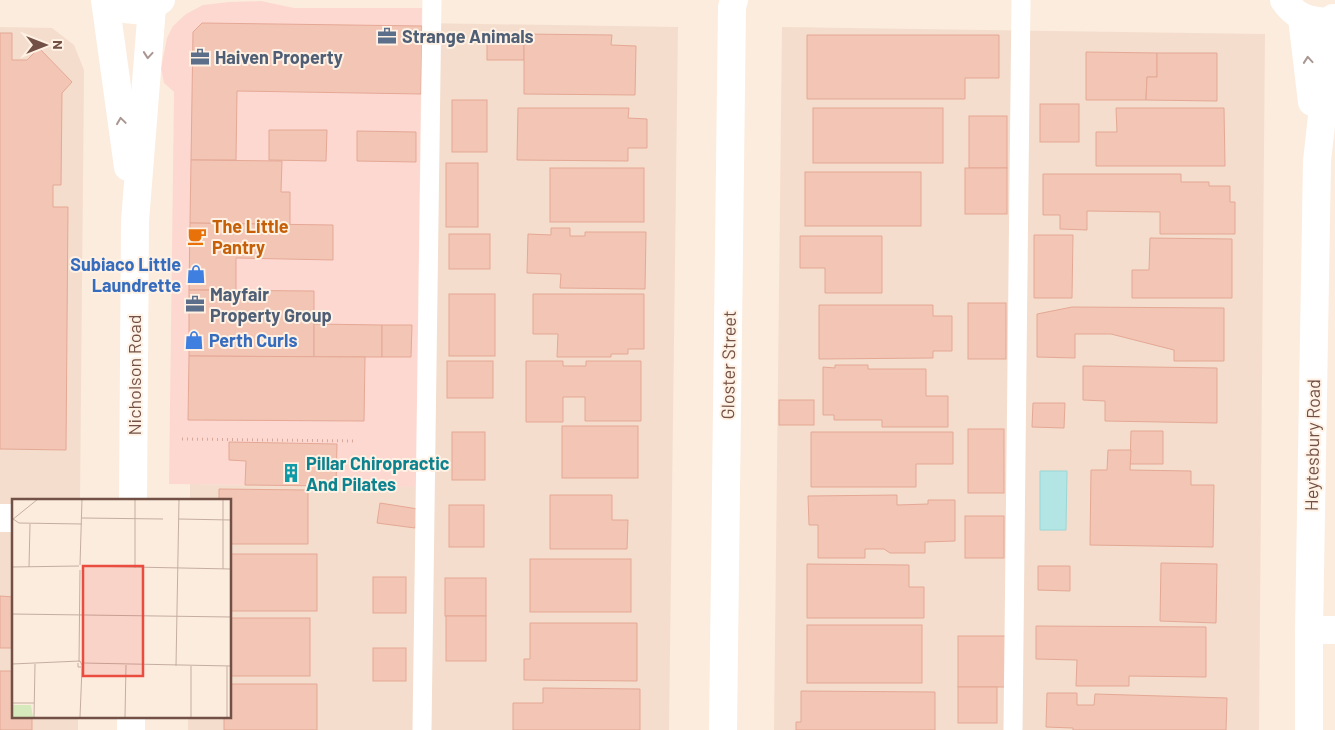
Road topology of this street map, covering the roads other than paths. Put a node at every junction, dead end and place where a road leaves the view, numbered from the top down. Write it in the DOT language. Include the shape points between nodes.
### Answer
graph roads {
  1 [pos="105,0"];
  2 [pos="432,0"];
  3 [pos="734,0"];
  4 [pos="1021,0"];
  5 [pos="157,3"];
  6 [pos="1293,9"];
  7 [pos="1334,17"];
  8 [pos="1317,160"];
  9 [pos="135,221"];
  10 [pos="133,499"];
  11 [pos="1322,630"];
  12 [pos="422,730"];
  13 [pos="723,730"];
  14 [pos="1013,730"];
  15 [pos="1309,730"];
  1 -- 5 [label="street" via="129,11"];
  9 -- 1 [label="street, Nicholson Road, one-way"];
  2 -- 12 [label="lane"];
  3 -- 13 [label="street, Gloster Street"];
  4 -- 14 [label="lane"];
  5 -- 9 [label="street, Nicholson Road, one-way"];
  6 -- 7 [label="street" via="1322,21"];
  8 -- 6 [label="street, Heytesbury Road, one-way"];
  7 -- 8 [label="street, Heytesbury Road"];
  8 -- 11 [label="street, Heytesbury Road"];
  9 -- 10 [label="street, Nicholson Road"];
  11 -- 15 [label="street, Heytesbury Road"];
}
